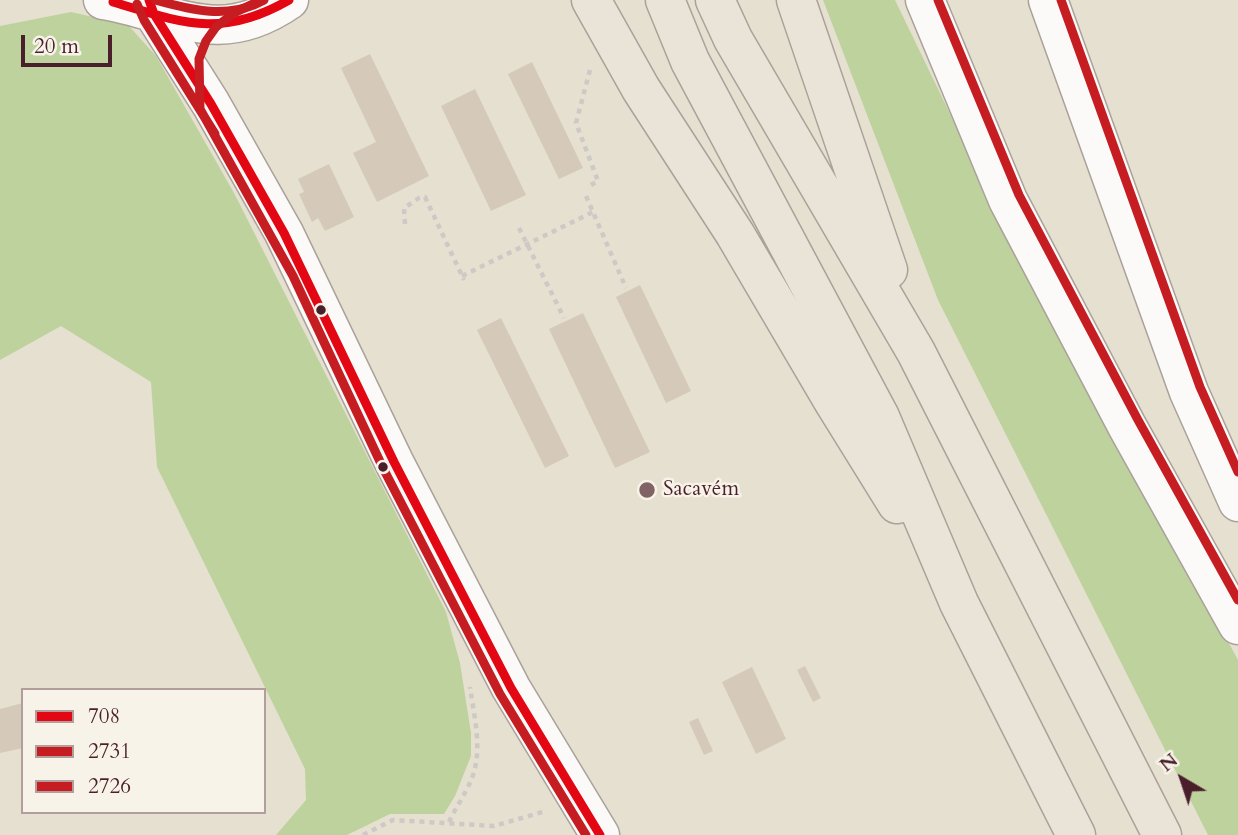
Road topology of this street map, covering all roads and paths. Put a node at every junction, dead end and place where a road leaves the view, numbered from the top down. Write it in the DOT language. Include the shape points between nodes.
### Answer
graph roads {
  1 [pos="103,0"];
  2 [pos="289,0"];
  3 [pos="591,0"];
  4 [pos="665,0"];
  5 [pos="715,0"];
  6 [pos="925,0"];
  7 [pos="1048,0"];
  8 [pos="152,7"];
  9 [pos="798,7"];
  10 [pos="241,23"];
  11 [pos="591,63"];
  12 [pos="211,104"];
  13 [pos="591,184"];
  14 [pos="586,196"];
  15 [pos="593,212"];
  16 [pos="405,224"];
  17 [pos="519,228"];
  18 [pos="527,244"];
  19 [pos="626,288"];
  20 [pos="564,318"];
  21 [pos="916,352"];
  22 [pos="1238,502"];
  23 [pos="959,603"];
  24 [pos="1238,625"];
  25 [pos="469,679"];
  26 [pos="576,796"];
  27 [pos="448,822"];
  28 [pos="363,835"];
  29 [pos="600,835"];
  30 [pos="1076,835"];
  31 [pos="1161,835"];
  1 -- 8 [label="street"];
  2 -- 10 [label="street"];
  3 -- 23 [label="highway" via="641,89 735,234"];
  4 -- 23 [label="highway" via="690,61 880,416"];
  5 -- 21 [label="highway" via="733,39"];
  6 -- 24 [label="street" via="1008,200"];
  7 -- 22 [label="street" via="1189,392"];
  8 -- 10 [label="street" via="194,24"];
  8 -- 12 [label="street"];
  9 -- 21 [label="highway"];
  10 -- 12 [label="street" via="216,47 209,74"];
  11 -- 13 [label="path" via="576,123 598,181"];
  12 -- 26 [label="street" via="299,261 394,462 511,688"];
  14 -- 15 [label="path"];
  15 -- 18 [label="path"];
  15 -- 19 [label="path"];
  16 -- 18 [label="path" via="404,208 425,197 463,278"];
  17 -- 18 [label="path"];
  18 -- 20 [label="path"];
  21 -- 31 [label="highway"];
  23 -- 30 [label="highway"];
  25 -- 27 [label="path" via="477,757 472,778"];
  26 -- 27 [label="path" via="560,806 494,826"];
  26 -- 29 [label="street"];
  27 -- 28 [label="path" via="393,820"];
}
